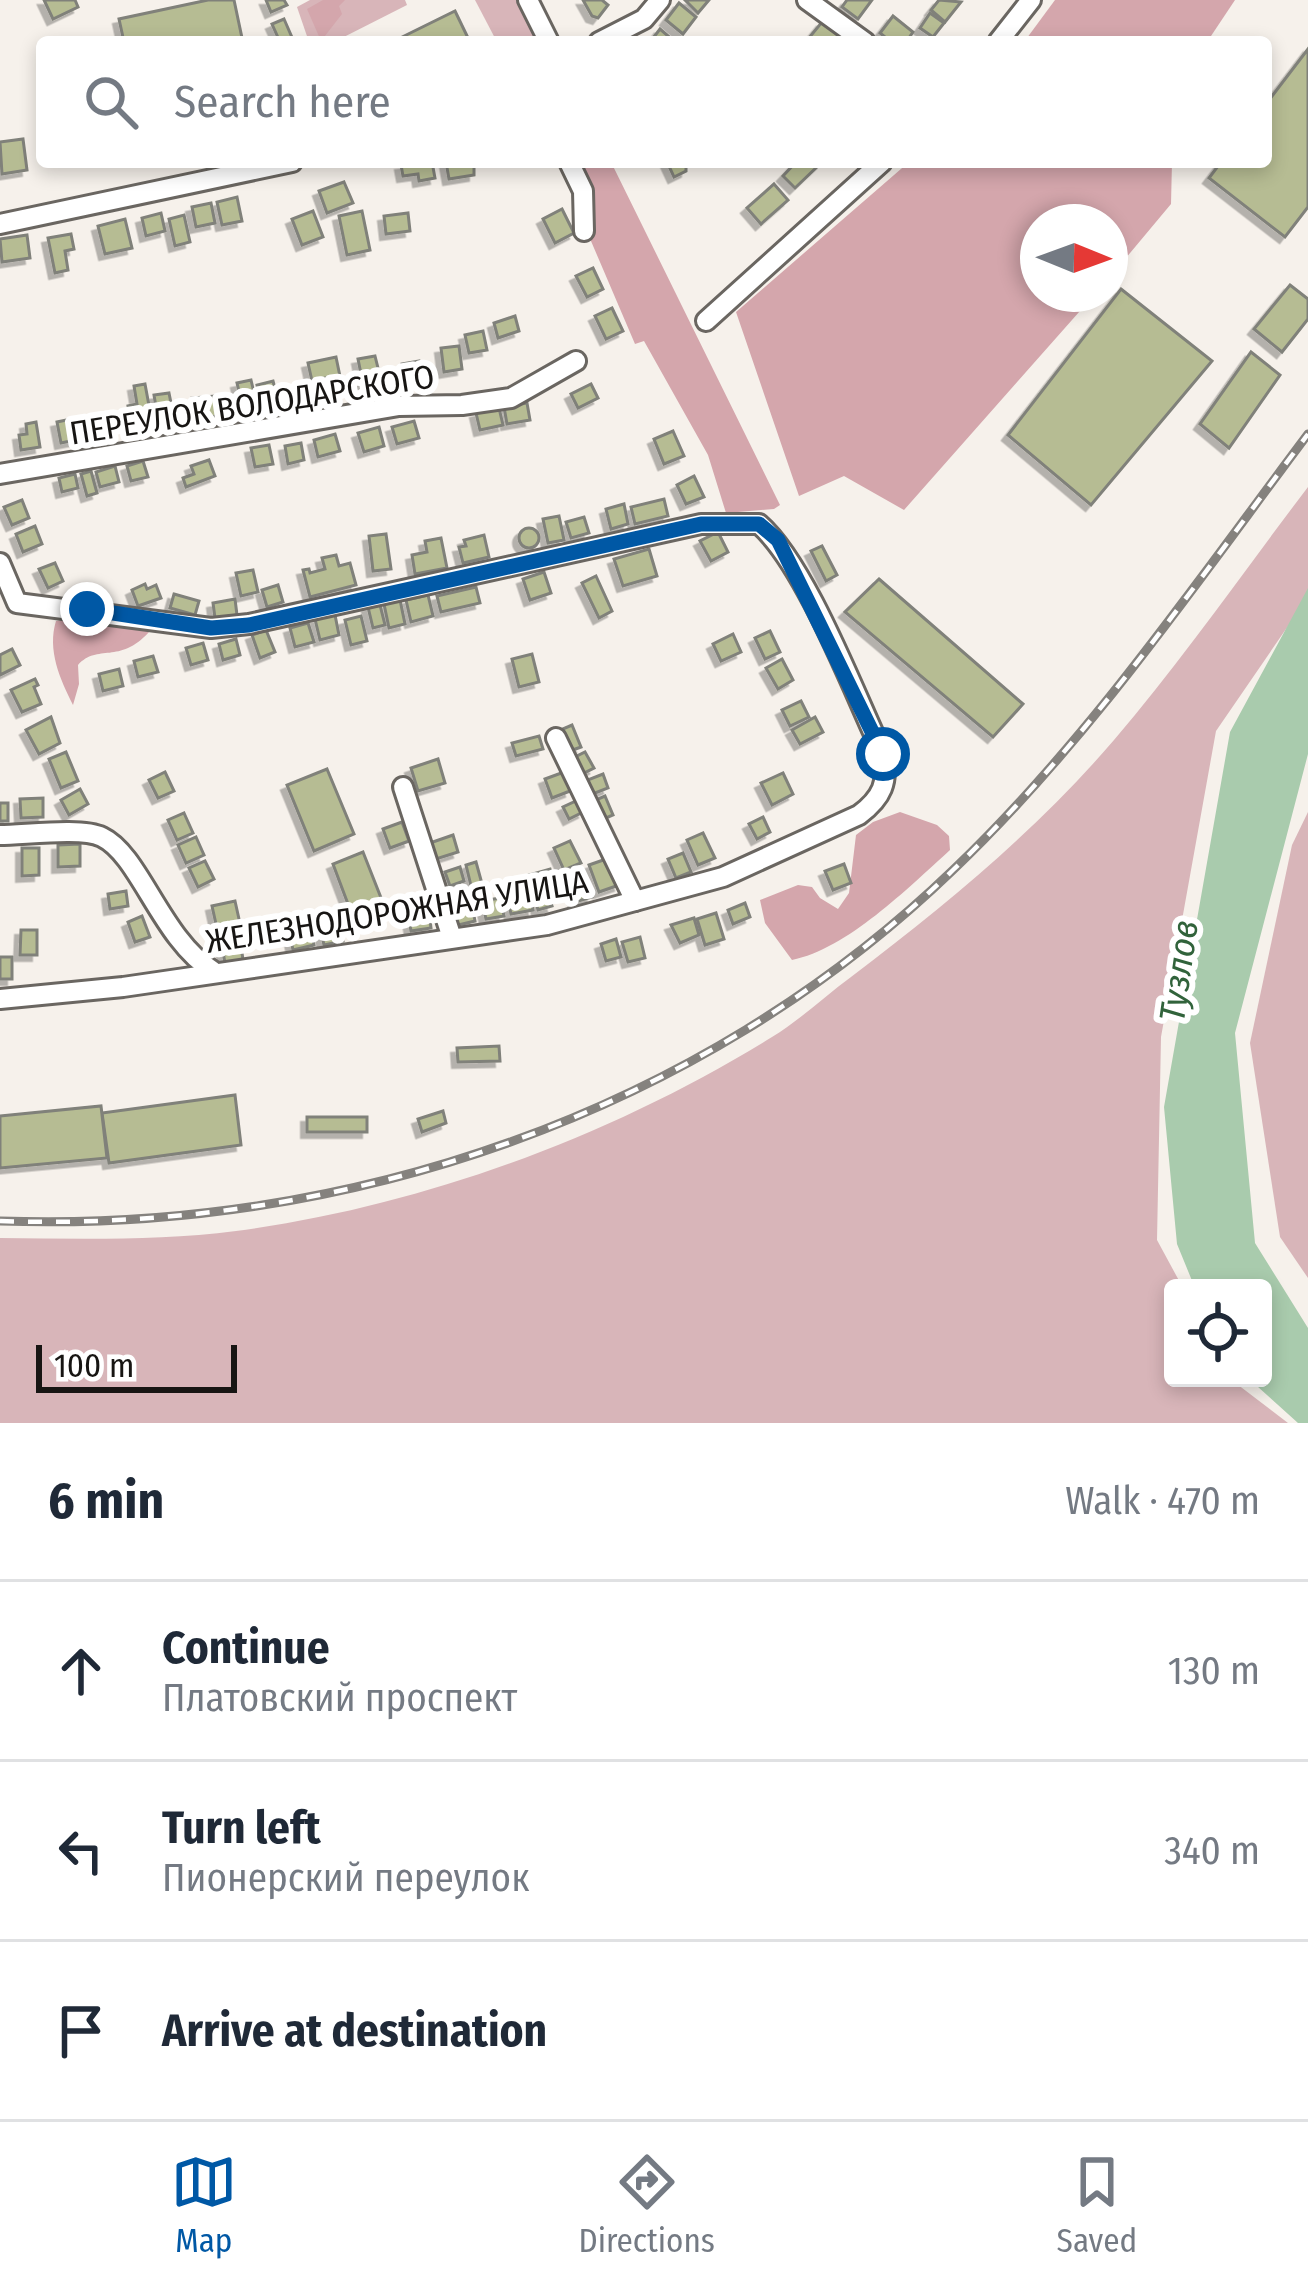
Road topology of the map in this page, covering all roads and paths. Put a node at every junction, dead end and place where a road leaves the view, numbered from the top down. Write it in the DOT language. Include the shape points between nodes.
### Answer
graph roads {
  1 [pos="528,0"];
  2 [pos="660,0"];
  3 [pos="807,0"];
  4 [pos="1031,0"];
  5 [pos="546,36"];
  6 [pos="611,36"];
  7 [pos="857,36"];
  8 [pos="1003,36"];
  9 [pos="264,168"];
  10 [pos="572,168"];
  11 [pos="875,168"];
  12 [pos="0,224"];
  13 [pos="584,231"];
  14 [pos="706,321"];
  15 [pos="576,361"];
  16 [pos="0,474"];
  17 [pos="0,563"];
  18 [pos="556,738"];
  19 [pos="403,787"];
  20 [pos="0,835"];
  21 [pos="634,901"];
  22 [pos="452,938"];
  23 [pos="213,971"];
  24 [pos="0,999"];
  1 -- 5 [label="street"];
  2 -- 6 [label="street"];
  3 -- 7 [label="street"];
  4 -- 8 [label="street"];
  9 -- 12 [label="street"];
  10 -- 13 [label="street" via="583,191"];
  11 -- 14 [label="street"];
  15 -- 16 [label="street, ПЕРЕУЛОК ВОЛОДАРСКОГО" via="511,398 399,406"];
  17 -- 21 [label="street, ЖЕЛЕЗНОДОРОЖНАЯ УЛИЦА" via="17,603 211,628 701,524 759,524 778,540 883,754 884,789 859,815 723,877"];
  18 -- 21 [label="street"];
  19 -- 22 [label="street"];
  20 -- 23 [label="street" via="99,835 120,849 174,937"];
  21 -- 22 [label="street, ЖЕЛЕЗНОДОРОЖНАЯ УЛИЦА" via="547,925"];
  22 -- 23 [label="street, ЖЕЛЕЗНОДОРОЖНАЯ УЛИЦА"];
  23 -- 24 [label="street, ЖЕЛЕЗНОДОРОЖНАЯ УЛИЦА"];
}
